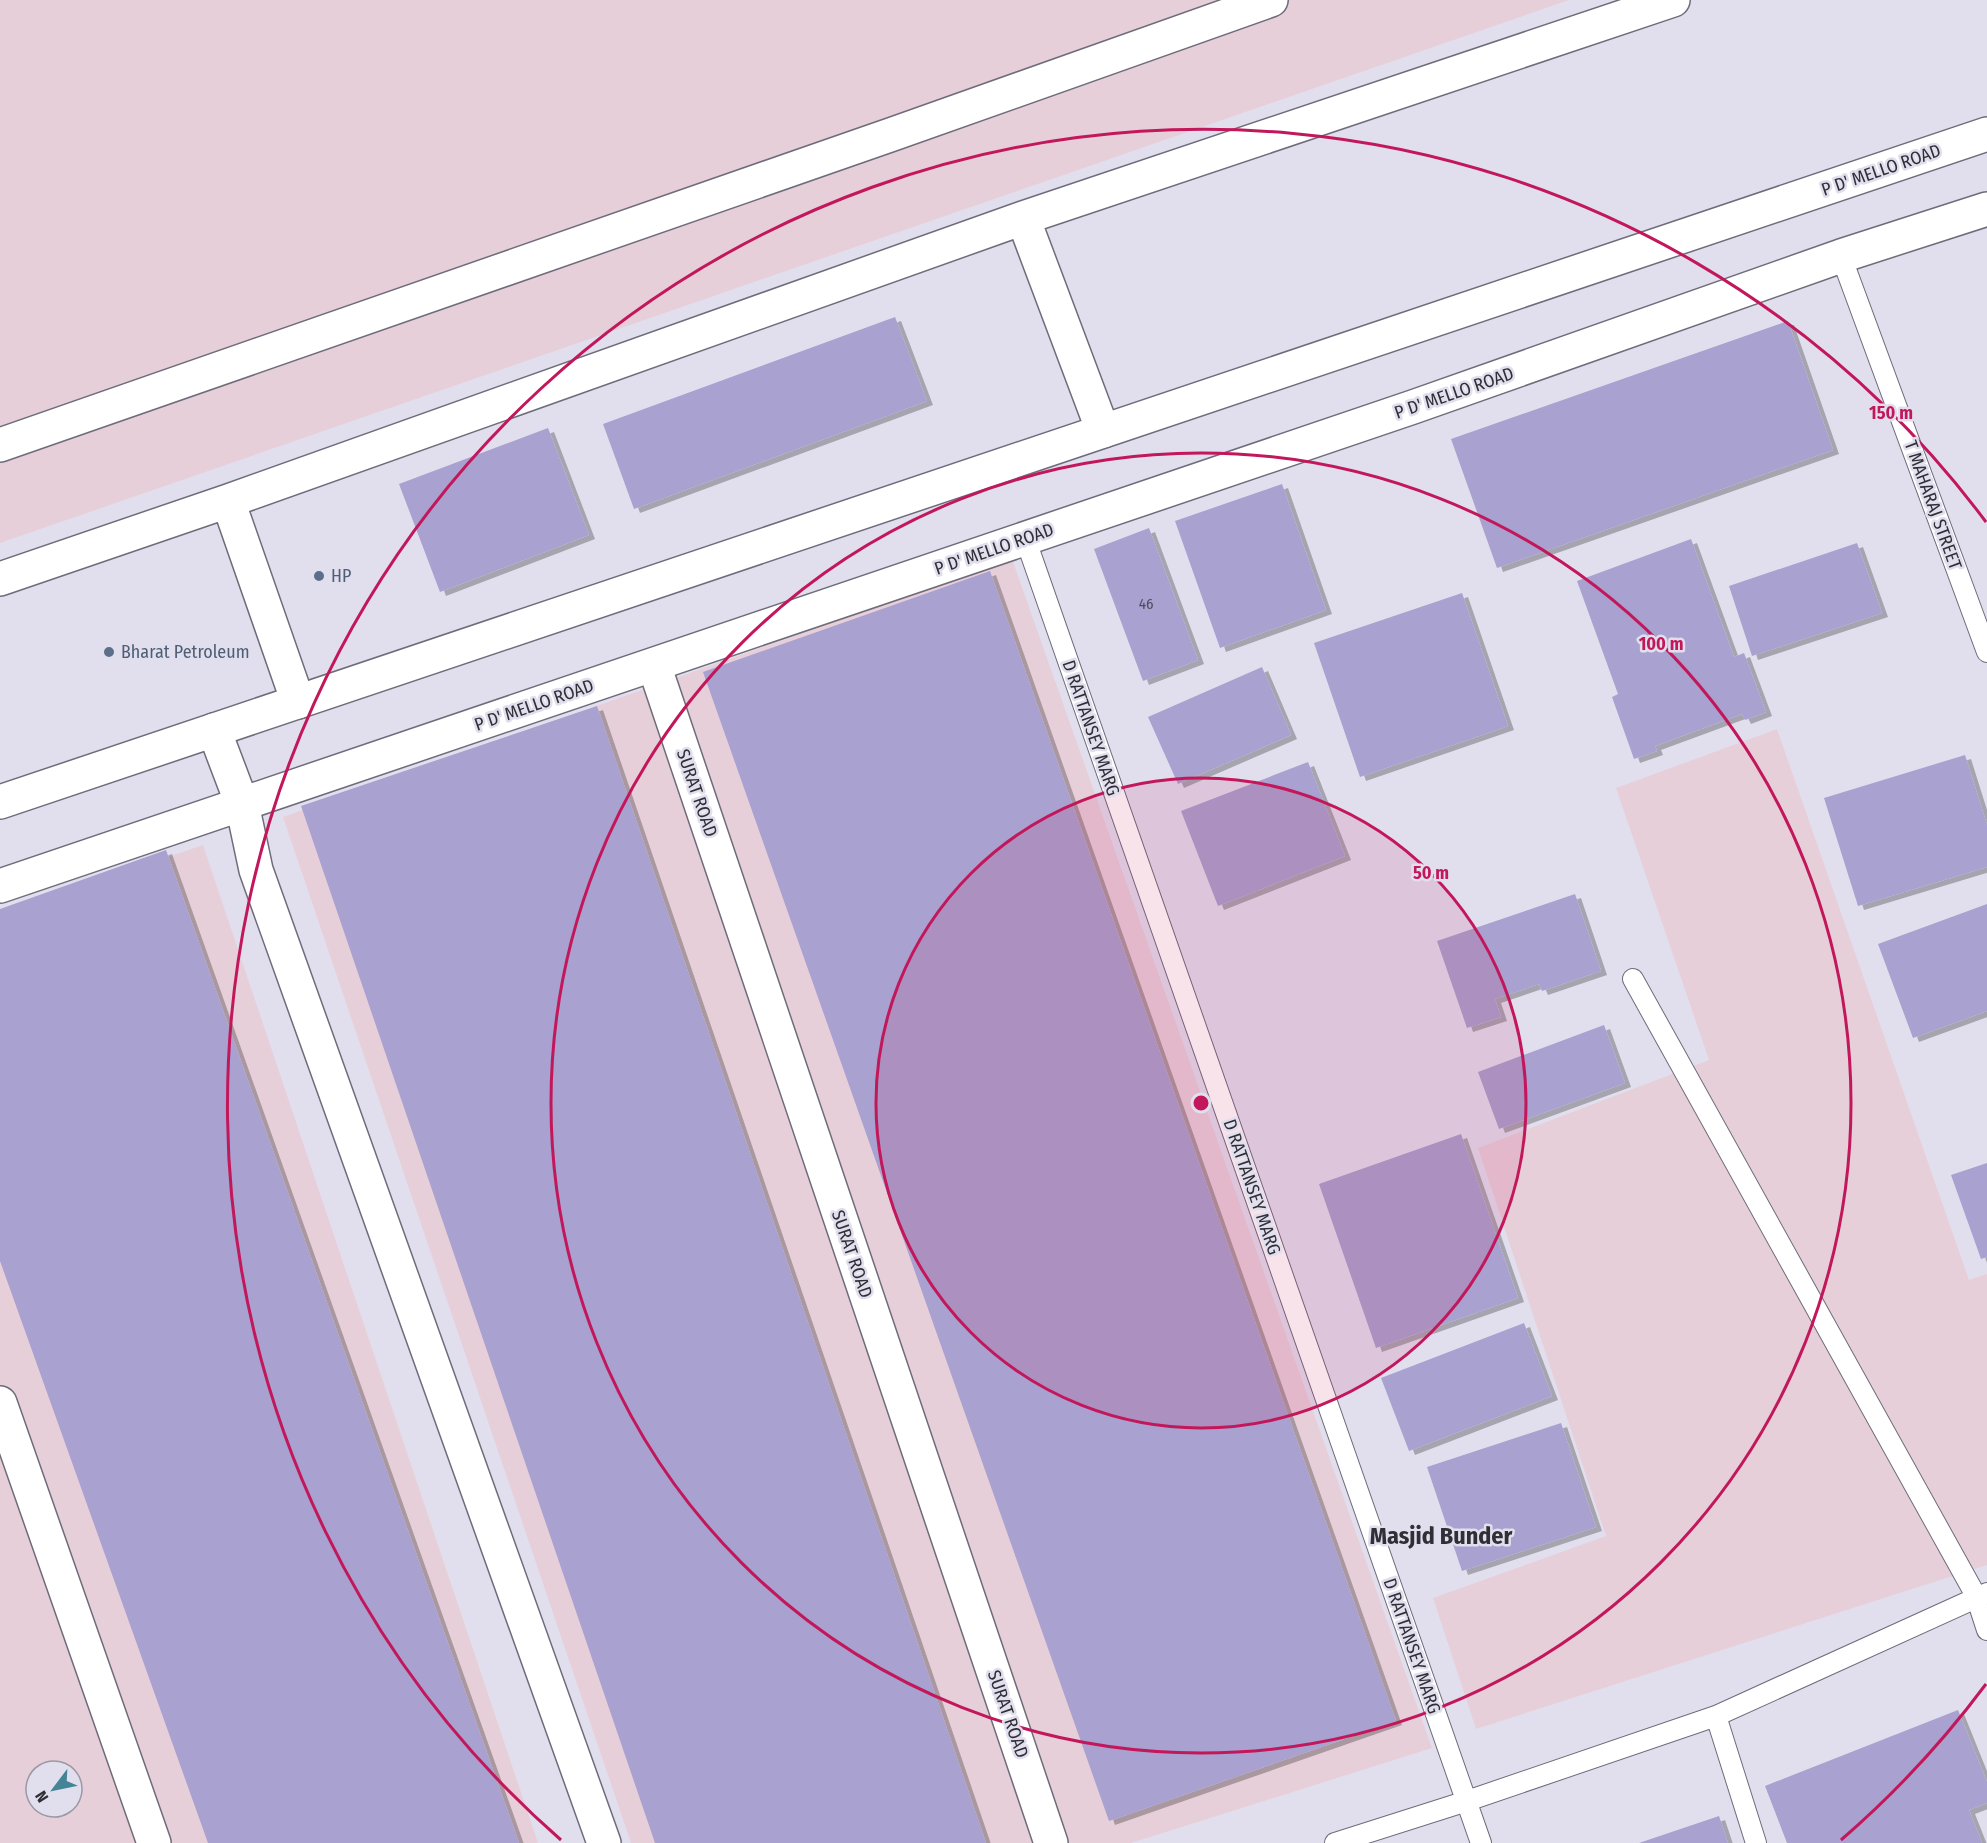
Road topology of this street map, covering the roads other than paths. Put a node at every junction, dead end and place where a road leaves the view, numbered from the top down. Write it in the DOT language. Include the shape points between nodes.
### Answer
graph roads {
  1 [pos="1271,0"];
  2 [pos="1673,0"];
  3 [pos="1987,134"];
  4 [pos="1987,209"];
  5 [pos="1023,218"];
  6 [pos="1841,256"];
  7 [pos="1103,431"];
  8 [pos="0,445"];
  9 [pos="228,501"];
  10 [pos="1025,538"];
  11 [pos="0,579"];
  12 [pos="1987,652"];
  13 [pos="654,664"];
  14 [pos="298,702"];
  15 [pos="214,730"];
  16 [pos="0,802"];
  17 [pos="242,804"];
  18 [pos="0,886"];
  19 [pos="1633,979"];
  20 [pos="0,1403"];
  21 [pos="1981,1595"];
  22 [pos="1987,1630"];
  23 [pos="1716,1716"];
  24 [pos="1467,1801"];
  25 [pos="154,1843"];
  26 [pos="604,1843"];
  27 [pos="1051,1843"];
  28 [pos="1335,1843"];
  29 [pos="1481,1843"];
  30 [pos="1756,1843"];
  1 -- 8 [label="street"];
  2 -- 5 [label="street"];
  3 -- 7 [label="street, P D' MELLO ROAD"];
  4 -- 6 [label="street, P D' MELLO ROAD"];
  5 -- 7 [label="street"];
  5 -- 9 [label="street"];
  6 -- 10 [label="street, P D' MELLO ROAD"];
  6 -- 12 [label="lane, T MAHARAJ STREET"];
  7 -- 14 [label="street, P D' MELLO ROAD"];
  9 -- 11 [label="street"];
  9 -- 14 [label="street"];
  10 -- 13 [label="street, P D' MELLO ROAD"];
  10 -- 24 [label="lane, D RATTANSEY MARG"];
  13 -- 17 [label="street, P D' MELLO ROAD"];
  13 -- 27 [label="street, SURAT ROAD"];
  14 -- 15 [label="street, P D' MELLO ROAD"];
  15 -- 16 [label="street, P D' MELLO ROAD"];
  15 -- 17 [label="street"];
  17 -- 18 [label="street, P D' MELLO ROAD"];
  17 -- 26 [label="street" via="256,870"];
  19 -- 21 [label="lane"];
  20 -- 25 [label="street"];
  21 -- 22 [label="lane"];
  21 -- 23 [label="lane"];
  23 -- 24 [label="lane"];
  23 -- 30 [label="lane"];
  24 -- 28 [label="lane"];
  24 -- 29 [label="lane, D RATTANSEY MARG"];
}
